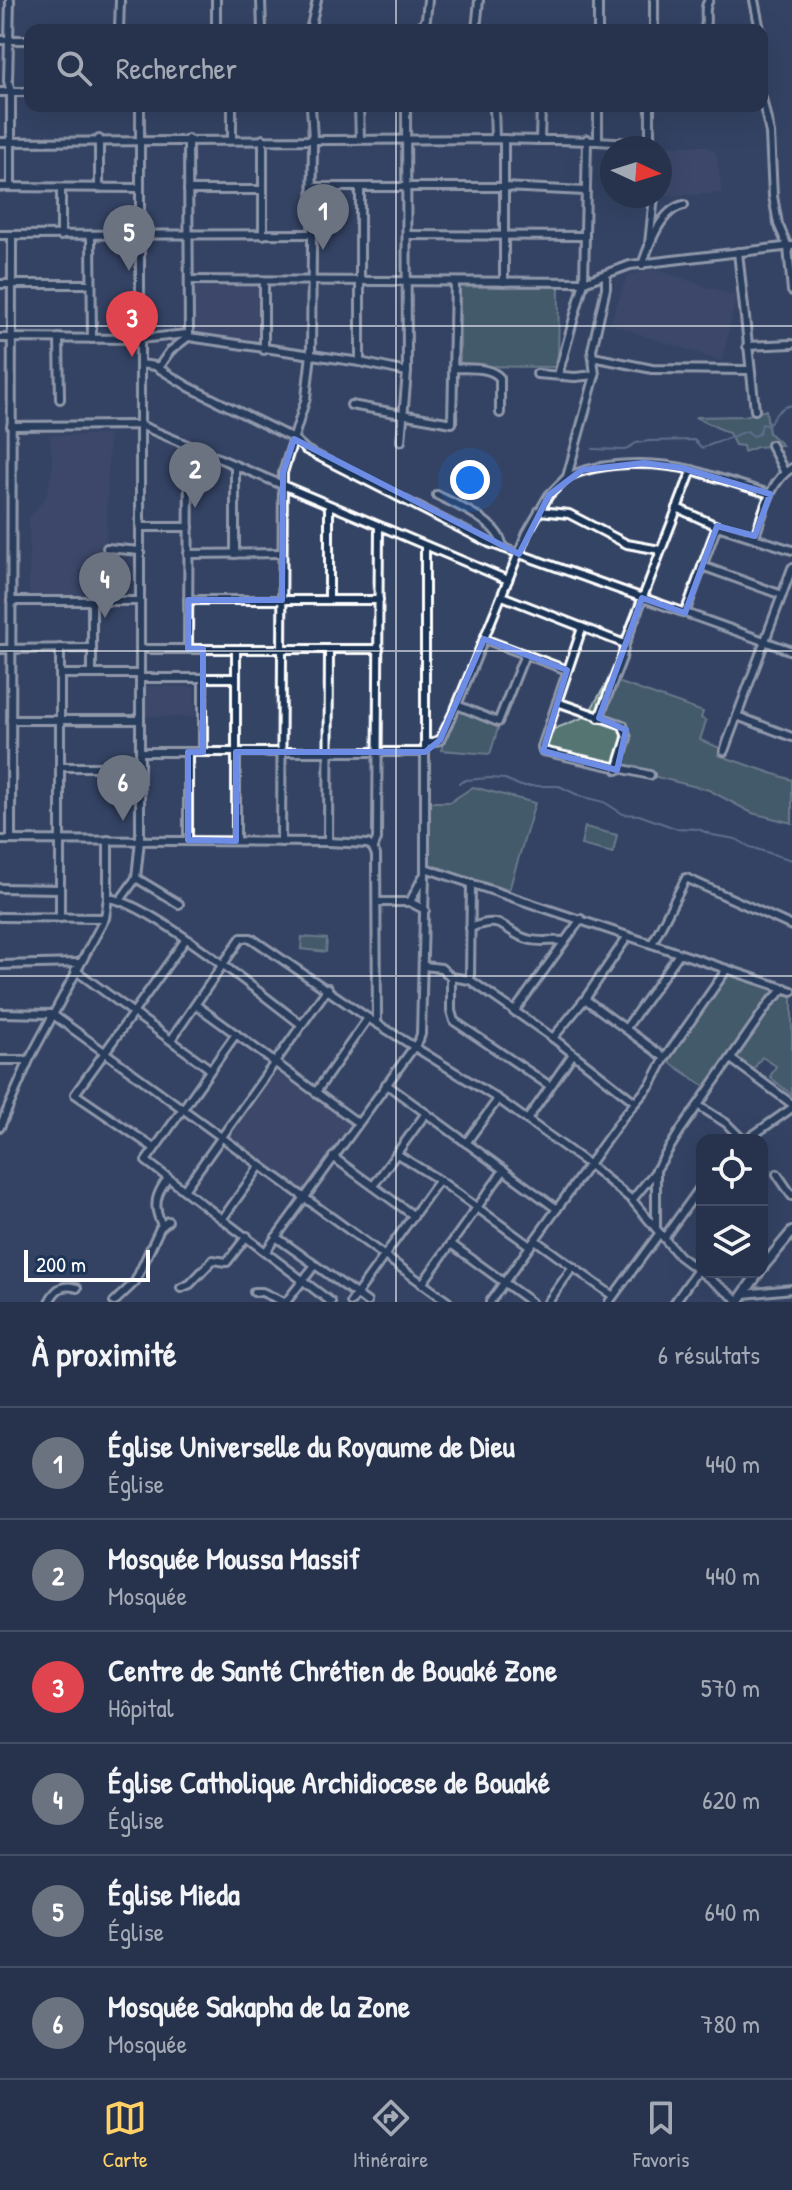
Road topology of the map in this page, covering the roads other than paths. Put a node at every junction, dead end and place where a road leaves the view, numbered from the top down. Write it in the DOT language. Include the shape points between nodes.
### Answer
graph roads {
  1 [pos="10,0"];
  2 [pos="120,0"];
  3 [pos="216,0"];
  4 [pos="261,0"];
  5 [pos="317,0"];
  6 [pos="428,0"];
  7 [pos="479,0"];
  8 [pos="598,0"];
  9 [pos="654,0"];
  10 [pos="709,0"];
  11 [pos="754,0"];
  12 [pos="119,24"];
  13 [pos="216,24"];
  14 [pos="262,24"];
  15 [pos="311,24"];
  16 [pos="423,24"];
  17 [pos="477,24"];
  18 [pos="598,24"];
  19 [pos="654,24"];
  20 [pos="706,24"];
  21 [pos="759,24"];
  22 [pos="0,40"];
  23 [pos="9,40"];
  24 [pos="24,40"];
  25 [pos="0,92"];
  26 [pos="11,92"];
  27 [pos="24,92"];
  28 [pos="140,112"];
  29 [pos="232,112"];
  30 [pos="311,112"];
  31 [pos="359,112"];
  32 [pos="406,112"];
  33 [pos="494,112"];
  34 [pos="541,112"];
  35 [pos="598,112"];
  36 [pos="650,112"];
  37 [pos="765,112"];
  38 [pos="650,136"];
  39 [pos="99,139"];
  40 [pos="140,139"];
  41 [pos="188,139"];
  42 [pos="232,139"];
  43 [pos="263,139"];
  44 [pos="313,139"];
  45 [pos="360,139"];
  46 [pos="407,139"];
  47 [pos="495,139"];
  48 [pos="504,139"];
  49 [pos="587,139"];
  50 [pos="598,139"];
  51 [pos="540,140"];
  52 [pos="11,141"];
  53 [pos="0,142"];
  54 [pos="0,187"];
  55 [pos="11,187"];
  56 [pos="313,187"];
  57 [pos="360,187"];
  58 [pos="407,187"];
  59 [pos="504,187"];
  60 [pos="61,188"];
  61 [pos="99,188"];
  62 [pos="140,188"];
  63 [pos="188,190"];
  64 [pos="263,190"];
  65 [pos="585,191"];
  66 [pos="684,205"];
  67 [pos="653,208"];
  68 [pos="313,234"];
  69 [pos="0,235"];
  70 [pos="12,235"];
  71 [pos="188,235"];
  72 [pos="263,235"];
  73 [pos="407,235"];
  74 [pos="504,235"];
  75 [pos="61,236"];
  76 [pos="91,236"];
  77 [pos="140,236"];
  78 [pos="583,236"];
  79 [pos="790,246"];
  80 [pos="648,248"];
  81 [pos="738,252"];
  82 [pos="642,265"];
  83 [pos="606,274"];
  84 [pos="189,280"];
  85 [pos="264,281"];
  86 [pos="313,282"];
  87 [pos="360,282"];
  88 [pos="407,282"];
  89 [pos="455,282"];
  90 [pos="504,282"];
  91 [pos="584,282"];
  92 [pos="0,284"];
  93 [pos="11,284"];
  94 [pos="91,284"];
  95 [pos="792,291"];
  96 [pos="188,335"];
  97 [pos="12,337"];
  98 [pos="0,338"];
  99 [pos="59,338"];
  100 [pos="92,339"];
  101 [pos="139,339"];
  102 [pos="792,344"];
  103 [pos="747,346"];
  104 [pos="264,350"];
  105 [pos="311,354"];
  106 [pos="593,357"];
  107 [pos="360,362"];
  108 [pos="140,364"];
  109 [pos="158,368"];
  110 [pos="455,368"];
  111 [pos="750,370"];
  112 [pos="407,372"];
  113 [pos="537,374"];
  114 [pos="558,375"];
  115 [pos="595,375"];
  116 [pos="60,399"];
  117 [pos="351,405"];
  118 [pos="755,410"];
  119 [pos="500,413"];
  120 [pos="403,416"];
  121 [pos="140,425"];
  122 [pos="11,426"];
  123 [pos="294,439"];
  124 [pos="401,441"];
  125 [pos="771,445"];
  126 [pos="189,446"];
  127 [pos="0,463"];
  128 [pos="11,463"];
  129 [pos="235,466"];
  130 [pos="792,468"];
  131 [pos="692,470"];
  132 [pos="785,473"];
  133 [pos="567,477"];
  134 [pos="284,486"];
  135 [pos="770,494"];
  136 [pos="437,495"];
  137 [pos="0,501"];
  138 [pos="11,501"];
  139 [pos="329,505"];
  140 [pos="677,508"];
  141 [pos="539,510"];
  142 [pos="379,526"];
  143 [pos="717,526"];
  144 [pos="140,527"];
  145 [pos="189,527"];
  146 [pos="755,536"];
  147 [pos="425,546"];
  148 [pos="107,548"];
  149 [pos="503,548"];
  150 [pos="0,549"];
  151 [pos="11,549"];
  152 [pos="660,550"];
  153 [pos="792,550"];
  154 [pos="140,551"];
  155 [pos="282,553"];
  156 [pos="188,554"];
  157 [pos="235,554"];
  158 [pos="519,554"];
  159 [pos="702,566"];
  160 [pos="792,568"];
  161 [pos="508,580"];
  162 [pos="782,595"];
  163 [pos="502,596"];
  164 [pos="642,598"];
  165 [pos="188,600"];
  166 [pos="282,600"];
  167 [pos="329,600"];
  168 [pos="379,600"];
  169 [pos="11,601"];
  170 [pos="92,601"];
  171 [pos="140,601"];
  172 [pos="685,613"];
  173 [pos="582,628"];
  174 [pos="484,639"];
  175 [pos="764,641"];
  176 [pos="625,644"];
  177 [pos="60,648"];
  178 [pos="92,648"];
  179 [pos="281,648"];
  180 [pos="0,649"];
  181 [pos="11,649"];
  182 [pos="140,649"];
  183 [pos="188,649"];
  184 [pos="236,649"];
  185 [pos="329,649"];
  186 [pos="379,649"];
  187 [pos="792,651"];
  188 [pos="525,654"];
  189 [pos="567,670"];
  190 [pos="60,674"];
  191 [pos="92,674"];
  192 [pos="140,676"];
  193 [pos="203,678"];
  194 [pos="236,678"];
  195 [pos="0,696"];
  196 [pos="11,696"];
  197 [pos="557,702"];
  198 [pos="457,705"];
  199 [pos="737,716"];
  200 [pos="599,718"];
  201 [pos="11,720"];
  202 [pos="61,720"];
  203 [pos="140,720"];
  204 [pos="792,737"];
  205 [pos="425,744"];
  206 [pos="724,751"];
  207 [pos="140,752"];
  208 [pos="188,752"];
  209 [pos="203,752"];
  210 [pos="236,752"];
  211 [pos="281,752"];
  212 [pos="329,752"];
  213 [pos="379,752"];
  214 [pos="425,752"];
  215 [pos="0,754"];
  216 [pos="11,754"];
  217 [pos="60,767"];
  218 [pos="140,767"];
  219 [pos="617,770"];
  220 [pos="650,775"];
  221 [pos="0,840"];
  222 [pos="11,840"];
  223 [pos="60,840"];
  224 [pos="108,840"];
  225 [pos="140,840"];
  226 [pos="188,840"];
  227 [pos="236,841"];
  228 [pos="281,842"];
  229 [pos="328,842"];
  230 [pos="373,848"];
  231 [pos="425,871"];
  232 [pos="136,878"];
  233 [pos="471,883"];
  234 [pos="0,888"];
  235 [pos="60,889"];
  236 [pos="108,898"];
  237 [pos="121,899"];
  238 [pos="377,902"];
  239 [pos="410,902"];
  240 [pos="179,904"];
  241 [pos="425,910"];
  242 [pos="0,917"];
  243 [pos="60,918"];
  244 [pos="105,918"];
  245 [pos="581,919"];
  246 [pos="792,926"];
  247 [pos="470,928"];
  248 [pos="628,936"];
  249 [pos="186,939"];
  250 [pos="564,941"];
  251 [pos="652,944"];
  252 [pos="679,954"];
  253 [pos="0,965"];
  254 [pos="424,966"];
  255 [pos="76,967"];
  256 [pos="223,967"];
  257 [pos="727,969"];
  258 [pos="451,977"];
  259 [pos="470,980"];
  260 [pos="328,988"];
  261 [pos="788,989"];
  262 [pos="585,999"];
  263 [pos="196,1005"];
  264 [pos="514,1012"];
  265 [pos="0,1013"];
  266 [pos="133,1013"];
  267 [pos="52,1014"];
  268 [pos="368,1018"];
  269 [pos="377,1022"];
  270 [pos="302,1025"];
  271 [pos="626,1028"];
  272 [pos="236,1034"];
  273 [pos="553,1038"];
  274 [pos="171,1040"];
  275 [pos="413,1046"];
  276 [pos="105,1052"];
  277 [pos="573,1054"];
  278 [pos="665,1058"];
  279 [pos="731,1059"];
  280 [pos="0,1060"];
  281 [pos="29,1060"];
  282 [pos="275,1062"];
  283 [pos="210,1069"];
  284 [pos="386,1084"];
  285 [pos="550,1086"];
  286 [pos="316,1092"];
  287 [pos="498,1099"];
  288 [pos="635,1102"];
  289 [pos="699,1106"];
  290 [pos="792,1106"];
  291 [pos="182,1109"];
  292 [pos="426,1113"];
  293 [pos="527,1120"];
  294 [pos="358,1123"];
  295 [pos="0,1127"];
  296 [pos="738,1134"];
  297 [pos="753,1134"];
  298 [pos="221,1137"];
  299 [pos="466,1143"];
  300 [pos="154,1148"];
  301 [pos="397,1154"];
  302 [pos="333,1157"];
  303 [pos="588,1164"];
  304 [pos="260,1166"];
  305 [pos="504,1170"];
  306 [pos="656,1170"];
  307 [pos="777,1174"];
  308 [pos="168,1178"];
  309 [pos="439,1180"];
  310 [pos="373,1186"];
  311 [pos="184,1190"];
  312 [pos="696,1193"];
  313 [pos="792,1196"];
  314 [pos="304,1197"];
  315 [pos="632,1200"];
  316 [pos="476,1207"];
  317 [pos="557,1209"];
  318 [pos="414,1216"];
  319 [pos="223,1218"];
  320 [pos="656,1226"];
  321 [pos="792,1232"];
  322 [pos="247,1236"];
  323 [pos="662,1236"];
  324 [pos="276,1237"];
  325 [pos="532,1243"];
  326 [pos="451,1244"];
  327 [pos="266,1251"];
  328 [pos="385,1257"];
  329 [pos="768,1260"];
  330 [pos="315,1265"];
  331 [pos="573,1267"];
  332 [pos="696,1270"];
  333 [pos="696,1272"];
  334 [pos="708,1278"];
  335 [pos="754,1278"];
  336 [pos="303,1280"];
  337 [pos="504,1283"];
  338 [pos="422,1284"];
  339 [pos="77,1288"];
  340 [pos="181,1288"];
  341 [pos="792,1289"];
  342 [pos="254,1292"];
  343 [pos="357,1295"];
  344 [pos="611,1299"];
  345 [pos="740,1299"];
  346 [pos="49,1302"];
  347 [pos="114,1302"];
  348 [pos="285,1302"];
  349 [pos="331,1302"];
  350 [pos="351,1302"];
  351 [pos="367,1302"];
  352 [pos="448,1302"];
  353 [pos="490,1302"];
  354 [pos="531,1302"];
  355 [pos="548,1302"];
  356 [pos="675,1302"];
  1 -- 23 [label="street"];
  2 -- 12 [label="street"];
  3 -- 13 [label="street"];
  4 -- 14 [label="street"];
  5 -- 15 [label="street"];
  6 -- 16 [label="street"];
  7 -- 17 [label="street"];
  8 -- 18 [label="street"];
  9 -- 19 [label="street"];
  10 -- 20 [label="street"];
  11 -- 21 [label="street"];
  22 -- 23 [label="street"];
  23 -- 24 [label="street"];
  23 -- 26 [label="street"];
  25 -- 26 [label="street"];
  26 -- 27 [label="street"];
  26 -- 52 [label="street"];
  28 -- 40 [label="street"];
  29 -- 42 [label="street"];
  30 -- 44 [label="street"];
  31 -- 45 [label="street"];
  32 -- 46 [label="street"];
  33 -- 47 [label="street"];
  34 -- 51 [label="street"];
  35 -- 50 [label="street"];
  36 -- 38 [label="street"];
  37 -- 79 [label="street" via="778,224"];
  39 -- 40 [label="street"];
  39 -- 52 [label="street"];
  39 -- 61 [label="street"];
  40 -- 41 [label="street"];
  40 -- 62 [label="street"];
  41 -- 42 [label="street"];
  41 -- 63 [label="street"];
  42 -- 43 [label="street"];
  43 -- 44 [label="street"];
  43 -- 64 [label="street"];
  44 -- 45 [label="street"];
  44 -- 56 [label="street"];
  45 -- 46 [label="street"];
  46 -- 47 [label="street"];
  46 -- 58 [label="street"];
  47 -- 48 [label="street"];
  48 -- 51 [label="street"];
  48 -- 59 [label="street"];
  49 -- 50 [label="street"];
  49 -- 51 [label="street"];
  49 -- 65 [label="street"];
  52 -- 53 [label="street"];
  52 -- 55 [label="street"];
  54 -- 55 [label="street"];
  55 -- 60 [label="street"];
  56 -- 57 [label="street"];
  56 -- 68 [label="street"];
  57 -- 58 [label="street"];
  57 -- 87 [label="street"];
  58 -- 59 [label="street"];
  58 -- 73 [label="street"];
  59 -- 65 [label="street"];
  59 -- 74 [label="street"];
  60 -- 61 [label="street"];
  60 -- 75 [label="street"];
  61 -- 62 [label="street"];
  62 -- 77 [label="street"];
  63 -- 64 [label="street"];
  63 -- 71 [label="street"];
  64 -- 72 [label="street"];
  65 -- 78 [label="street"];
  66 -- 80 [label="street" via="666,216"];
  67 -- 80 [label="street"];
  68 -- 72 [label="street"];
  68 -- 86 [label="street"];
  69 -- 70 [label="street"];
  70 -- 75 [label="street"];
  70 -- 93 [label="street"];
  71 -- 72 [label="street"];
  71 -- 77 [label="street"];
  71 -- 84 [label="street"];
  73 -- 74 [label="street"];
  73 -- 88 [label="street"];
  74 -- 78 [label="street"];
  74 -- 90 [label="street"];
  75 -- 76 [label="street"];
  76 -- 77 [label="street"];
  76 -- 94 [label="street"];
  77 -- 101 [label="street"];
  78 -- 91 [label="street"];
  79 -- 81 [label="street"];
  79 -- 95 [label="street"];
  80 -- 82 [label="street"];
  81 -- 82 [label="street"];
  81 -- 103 [label="street"];
  82 -- 83 [label="street"];
  83 -- 91 [label="street"];
  83 -- 106 [label="street"];
  84 -- 85 [label="street"];
  84 -- 96 [label="street"];
  85 -- 86 [label="street"];
  85 -- 104 [label="street"];
  86 -- 87 [label="street"];
  86 -- 105 [label="street"];
  87 -- 88 [label="street"];
  87 -- 107 [label="street"];
  88 -- 89 [label="street"];
  88 -- 112 [label="street"];
  89 -- 90 [label="street"];
  89 -- 110 [label="street"];
  90 -- 91 [label="street"];
  91 -- 114 [label="street"];
  92 -- 93 [label="street"];
  93 -- 94 [label="street"];
  93 -- 97 [label="street"];
  94 -- 100 [label="street"];
  96 -- 101 [label="street"];
  96 -- 104 [label="street"];
  96 -- 109 [label="street"];
  97 -- 98 [label="street"];
  97 -- 99 [label="street"];
  97 -- 122 [label="street"];
  99 -- 100 [label="street"];
  99 -- 116 [label="street"];
  100 -- 101 [label="street"];
  101 -- 108 [label="street"];
  102 -- 103 [label="street"];
  103 -- 111 [label="street"];
  104 -- 105 [label="street"];
  105 -- 107 [label="street"];
  105 -- 123 [label="street"];
  106 -- 111 [label="street" via="652,369"];
  106 -- 115 [label="street"];
  107 -- 112 [label="street"];
  108 -- 109 [label="street"];
  108 -- 121 [label="street"];
  109 -- 123 [label="street"];
  110 -- 119 [label="street" via="497,374"];
  110 -- 120 [label="street" via="452,423"];
  111 -- 118 [label="street"];
  112 -- 120 [label="street"];
  113 -- 114 [label="street"];
  114 -- 115 [label="street"];
  115 -- 133 [label="street"];
  117 -- 120 [label="street"];
  120 -- 124 [label="street"];
  121 -- 122 [label="street"];
  121 -- 126 [label="street"];
  121 -- 144 [label="street"];
  122 -- 128 [label="street"];
  123 -- 134 [label="street" via="283,467"];
  123 -- 149 [label="street" via="306,450"];
  125 -- 132 [label="street"];
  126 -- 129 [label="street"];
  126 -- 145 [label="street"];
  127 -- 128 [label="street"];
  128 -- 138 [label="street"];
  129 -- 134 [label="street"];
  129 -- 157 [label="street"];
  130 -- 132 [label="street"];
  131 -- 133 [label="street" via="644,463 582,470"];
  131 -- 135 [label="street"];
  131 -- 140 [label="street"];
  132 -- 135 [label="street"];
  133 -- 141 [label="street"];
  134 -- 139 [label="street"];
  134 -- 155 [label="street"];
  135 -- 146 [label="street"];
  136 -- 149 [label="street" via="478,517 501,537"];
  137 -- 138 [label="street"];
  138 -- 151 [label="street"];
  139 -- 142 [label="street"];
  139 -- 167 [label="street"];
  140 -- 143 [label="street"];
  140 -- 152 [label="street"];
  141 -- 152 [label="street" via="569,514 627,544"];
  141 -- 158 [label="street"];
  142 -- 147 [label="street"];
  142 -- 168 [label="street"];
  143 -- 146 [label="street"];
  143 -- 159 [label="street"];
  144 -- 145 [label="street"];
  144 -- 154 [label="street"];
  145 -- 156 [label="street"];
  146 -- 153 [label="street"];
  147 -- 161 [label="street"];
  147 -- 205 [label="street"];
  148 -- 154 [label="street"];
  149 -- 158 [label="street"];
  150 -- 151 [label="street"];
  151 -- 169 [label="street"];
  152 -- 164 [label="street"];
  154 -- 171 [label="street"];
  155 -- 157 [label="street"];
  155 -- 166 [label="street"];
  156 -- 157 [label="street"];
  156 -- 165 [label="street"];
  158 -- 161 [label="street"];
  158 -- 164 [label="street"];
  159 -- 162 [label="street"];
  159 -- 172 [label="street"];
  160 -- 162 [label="street"];
  161 -- 163 [label="street"];
  162 -- 175 [label="street"];
  163 -- 173 [label="street"];
  163 -- 174 [label="street"];
  164 -- 172 [label="street"];
  164 -- 176 [label="street"];
  165 -- 166 [label="street"];
  165 -- 183 [label="street"];
  166 -- 167 [label="street"];
  166 -- 179 [label="street"];
  167 -- 168 [label="street"];
  168 -- 186 [label="street"];
  169 -- 170 [label="street"];
  169 -- 181 [label="street"];
  170 -- 171 [label="street"];
  170 -- 178 [label="street"];
  171 -- 182 [label="street"];
  172 -- 175 [label="street"];
  173 -- 176 [label="street"];
  173 -- 189 [label="street"];
  174 -- 188 [label="street"];
  174 -- 198 [label="street"];
  175 -- 187 [label="street"];
  175 -- 199 [label="street"];
  176 -- 200 [label="street"];
  177 -- 178 [label="street"];
  177 -- 181 [label="street"];
  177 -- 190 [label="street"];
  178 -- 191 [label="street"];
  179 -- 184 [label="street"];
  179 -- 185 [label="street"];
  179 -- 211 [label="street"];
  180 -- 181 [label="street"];
  181 -- 196 [label="street"];
  182 -- 183 [label="street"];
  182 -- 192 [label="street"];
  183 -- 184 [label="street"];
  184 -- 194 [label="street"];
  185 -- 186 [label="street"];
  185 -- 212 [label="street"];
  186 -- 213 [label="street"];
  188 -- 189 [label="street"];
  188 -- 198 [label="street" via="498,722"];
  189 -- 197 [label="street"];
  190 -- 191 [label="street"];
  190 -- 202 [label="street"];
  191 -- 192 [label="street"];
  192 -- 193 [label="street"];
  192 -- 203 [label="street"];
  193 -- 194 [label="street"];
  193 -- 209 [label="street"];
  194 -- 210 [label="street"];
  195 -- 196 [label="street"];
  196 -- 201 [label="street"];
  197 -- 200 [label="street"];
  197 -- 219 [label="street" via="543,751"];
  198 -- 205 [label="street" via="440,740"];
  199 -- 204 [label="street"];
  199 -- 206 [label="street"];
  200 -- 219 [label="street" via="626,730"];
  201 -- 202 [label="street"];
  201 -- 216 [label="street"];
  202 -- 203 [label="street"];
  202 -- 217 [label="street"];
  203 -- 207 [label="street"];
  205 -- 214 [label="street"];
  207 -- 208 [label="street"];
  207 -- 218 [label="street"];
  208 -- 209 [label="street"];
  208 -- 226 [label="street"];
  209 -- 210 [label="street"];
  210 -- 211 [label="street"];
  210 -- 227 [label="street"];
  211 -- 212 [label="street"];
  211 -- 228 [label="street"];
  212 -- 213 [label="street"];
  212 -- 229 [label="street"];
  213 -- 214 [label="street"];
  213 -- 230 [label="street"];
  214 -- 231 [label="street"];
  215 -- 216 [label="street"];
  216 -- 222 [label="street"];
  217 -- 218 [label="street"];
  217 -- 223 [label="street"];
  218 -- 225 [label="street"];
  219 -- 220 [label="street"];
  221 -- 222 [label="street"];
  222 -- 223 [label="street"];
  223 -- 224 [label="street"];
  223 -- 235 [label="street"];
  224 -- 225 [label="street"];
  224 -- 236 [label="street"];
  225 -- 226 [label="street"];
  225 -- 232 [label="street"];
  226 -- 227 [label="street"];
  227 -- 228 [label="street"];
  228 -- 229 [label="street"];
  229 -- 230 [label="street"];
  230 -- 238 [label="street"];
  231 -- 233 [label="street"];
  231 -- 239 [label="street"];
  231 -- 241 [label="street"];
  232 -- 237 [label="street"];
  232 -- 240 [label="street"];
  233 -- 245 [label="street"];
  233 -- 247 [label="street"];
  234 -- 235 [label="street"];
  235 -- 243 [label="street"];
  236 -- 237 [label="street"];
  236 -- 244 [label="street"];
  237 -- 249 [label="street"];
  238 -- 239 [label="street"];
  238 -- 269 [label="street"];
  239 -- 241 [label="street"];
  241 -- 254 [label="street"];
  242 -- 243 [label="street"];
  243 -- 244 [label="street"];
  244 -- 255 [label="street"];
  245 -- 248 [label="street"];
  245 -- 250 [label="street"];
  246 -- 251 [label="street" via="686,878"];
  247 -- 250 [label="street" via="500,923 527,938"];
  247 -- 259 [label="street"];
  248 -- 251 [label="street"];
  248 -- 262 [label="street"];
  249 -- 256 [label="street"];
  249 -- 266 [label="street"];
  250 -- 264 [label="street"];
  251 -- 252 [label="street"];
  252 -- 257 [label="street"];
  252 -- 271 [label="street"];
  253 -- 255 [label="street"];
  254 -- 258 [label="street" via="441,968"];
  254 -- 275 [label="street" via="421,1034"];
  255 -- 266 [label="street"];
  255 -- 267 [label="street"];
  256 -- 260 [label="street" via="241,938 251,938"];
  256 -- 263 [label="street"];
  256 -- 270 [label="street"];
  257 -- 261 [label="street"];
  257 -- 278 [label="street"];
  258 -- 259 [label="street"];
  258 -- 285 [label="street" via="454,1021"];
  259 -- 264 [label="street"];
  260 -- 268 [label="street"];
  260 -- 270 [label="street"];
  261 -- 279 [label="street" via="770,1002"];
  262 -- 271 [label="street"];
  262 -- 273 [label="street"];
  263 -- 272 [label="street"];
  263 -- 274 [label="street"];
  264 -- 273 [label="street"];
  265 -- 267 [label="street"];
  266 -- 274 [label="street"];
  266 -- 276 [label="street"];
  267 -- 276 [label="street"];
  267 -- 281 [label="street"];
  268 -- 269 [label="street"];
  268 -- 286 [label="street"];
  269 -- 275 [label="street"];
  270 -- 282 [label="street"];
  271 -- 278 [label="street"];
  272 -- 282 [label="street"];
  272 -- 283 [label="street"];
  273 -- 277 [label="street"];
  274 -- 283 [label="street"];
  275 -- 284 [label="street"];
  275 -- 287 [label="street"];
  276 -- 291 [label="street"];
  276 -- 300 [label="street" via="75,1094"];
  277 -- 285 [label="street"];
  277 -- 288 [label="street"];
  278 -- 288 [label="street"];
  279 -- 289 [label="street"];
  279 -- 290 [label="street"];
  280 -- 281 [label="street"];
  281 -- 295 [label="street"];
  282 -- 286 [label="street"];
  282 -- 298 [label="street"];
  283 -- 291 [label="street"];
  284 -- 292 [label="street"];
  284 -- 294 [label="street"];
  285 -- 293 [label="street"];
  286 -- 294 [label="street"];
  287 -- 293 [label="street"];
  287 -- 299 [label="street"];
  288 -- 303 [label="street"];
  289 -- 296 [label="street"];
  289 -- 306 [label="street"];
  290 -- 297 [label="street"];
  291 -- 298 [label="street"];
  291 -- 300 [label="street"];
  292 -- 299 [label="street"];
  292 -- 301 [label="street"];
  293 -- 303 [label="street"];
  294 -- 302 [label="street"];
  298 -- 304 [label="street"];
  298 -- 311 [label="street"];
  299 -- 305 [label="street"];
  300 -- 308 [label="street" via="146,1161"];
  301 -- 309 [label="street"];
  301 -- 310 [label="street"];
  302 -- 310 [label="street"];
  302 -- 314 [label="street"];
  303 -- 315 [label="street"];
  303 -- 317 [label="street"];
  304 -- 314 [label="street"];
  304 -- 319 [label="street"];
  305 -- 316 [label="street"];
  305 -- 317 [label="street"];
  306 -- 315 [label="street"];
  306 -- 320 [label="street"];
  307 -- 313 [label="street"];
  308 -- 311 [label="street"];
  308 -- 347 [label="street" via="155,1198 165,1223 135,1282"];
  309 -- 316 [label="street"];
  309 -- 318 [label="street"];
  310 -- 318 [label="street"];
  311 -- 319 [label="street"];
  312 -- 323 [label="street"];
  314 -- 324 [label="street"];
  314 -- 328 [label="street"];
  315 -- 320 [label="street"];
  316 -- 325 [label="street"];
  316 -- 326 [label="street"];
  317 -- 325 [label="street"];
  318 -- 328 [label="street"];
  319 -- 322 [label="street"];
  320 -- 323 [label="street"];
  321 -- 329 [label="main road"];
  322 -- 327 [label="street"];
  322 -- 340 [label="street" via="229,1261 213,1260"];
  323 -- 332 [label="street"];
  323 -- 344 [label="street"];
  324 -- 327 [label="street"];
  324 -- 330 [label="street"];
  325 -- 331 [label="street"];
  325 -- 337 [label="street"];
  326 -- 337 [label="street"];
  326 -- 338 [label="street"];
  327 -- 336 [label="street"];
  328 -- 338 [label="street"];
  328 -- 343 [label="street"];
  330 -- 336 [label="street"];
  330 -- 343 [label="street"];
  331 -- 344 [label="street"];
  331 -- 355 [label="street"];
  333 -- 356 [label="street"];
  334 -- 345 [label="street"];
  335 -- 345 [label="main road"];
  336 -- 348 [label="street"];
  336 -- 349 [label="street"];
  337 -- 353 [label="street"];
  337 -- 354 [label="street"];
  338 -- 352 [label="street"];
  339 -- 346 [label="street" via="61,1287"];
  341 -- 345 [label="street"];
  342 -- 348 [label="street"];
  343 -- 350 [label="street"];
  343 -- 351 [label="street"];
}
